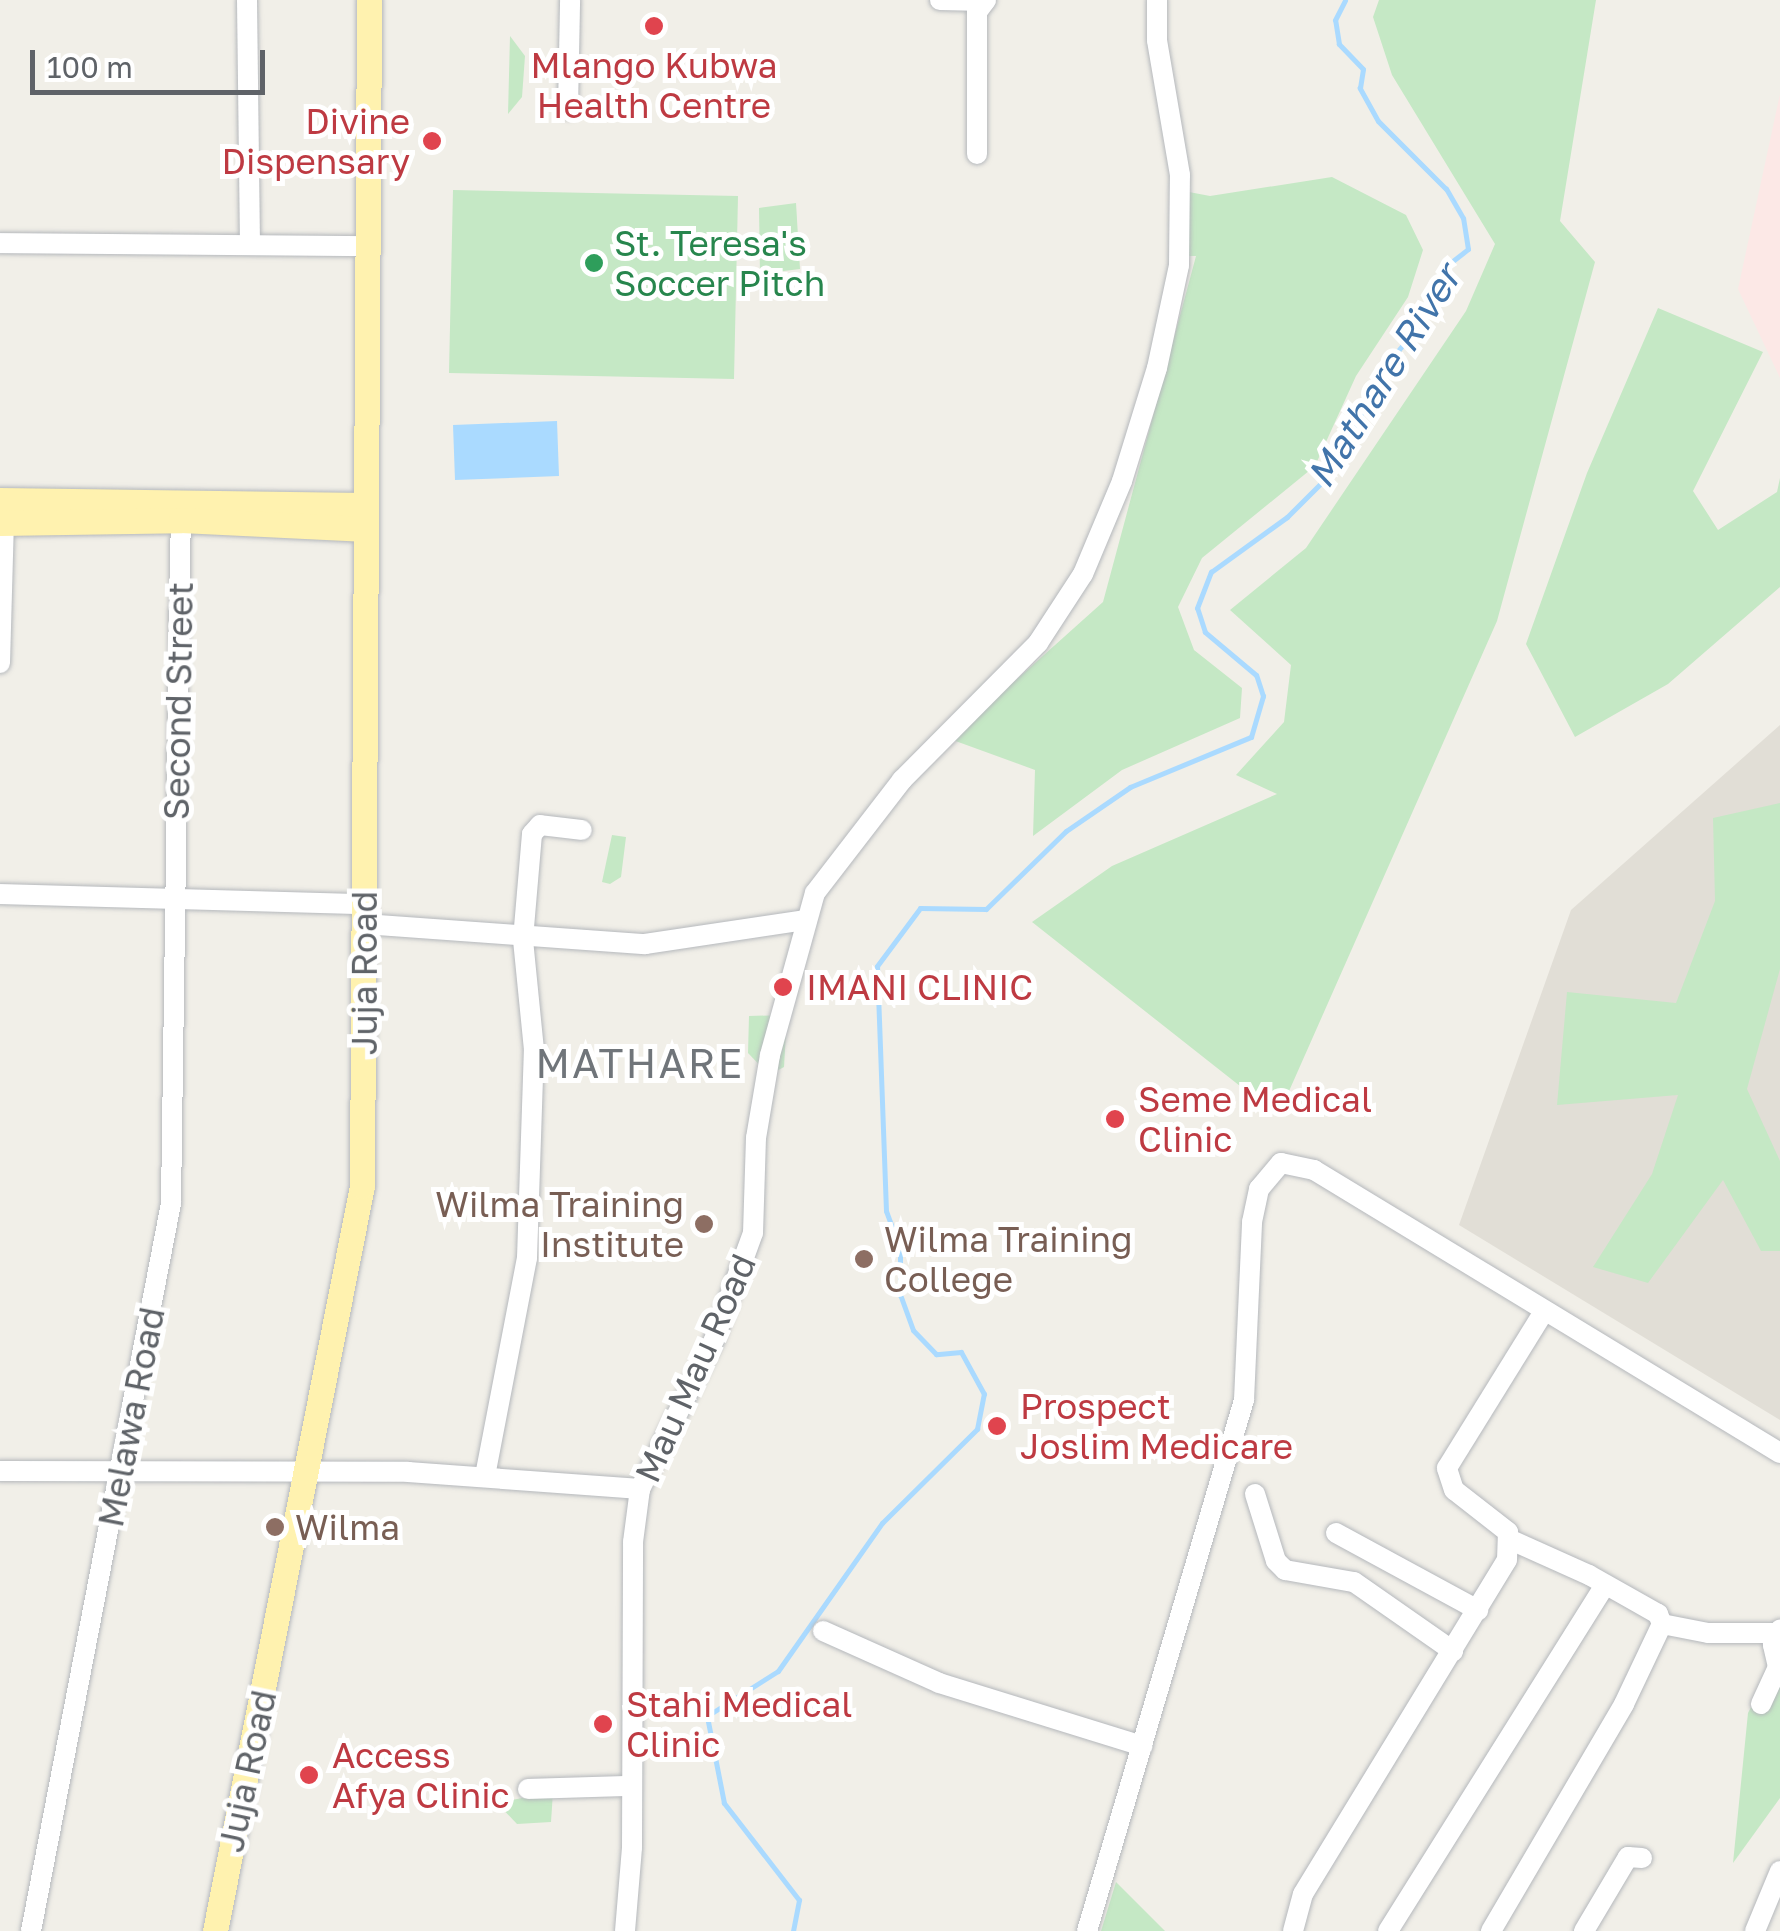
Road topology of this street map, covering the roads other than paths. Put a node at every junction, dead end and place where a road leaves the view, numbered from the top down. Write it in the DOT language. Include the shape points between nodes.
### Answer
graph roads {
  1 [pos="247,0"];
  2 [pos="369,0"];
  3 [pos="570,0"];
  4 [pos="940,0"];
  5 [pos="985,0"];
  6 [pos="1158,0"];
  7 [pos="568,109"];
  8 [pos="977,154"];
  9 [pos="0,242"];
  10 [pos="250,244"];
  11 [pos="366,246"];
  12 [pos="366,459"];
  13 [pos="181,512"];
  14 [pos="1,515"];
  15 [pos="311,515"];
  16 [pos="362,517"];
  17 [pos="363,597"];
  18 [pos="0,663"];
  19 [pos="582,830"];
  20 [pos="0,894"];
  21 [pos="175,898"];
  22 [pos="364,914"];
  23 [pos="806,920"];
  24 [pos="523,939"];
  25 [pos="1543,1313"];
  26 [pos="1780,1453"];
  27 [pos="0,1471"];
  28 [pos="121,1472"];
  29 [pos="307,1473"];
  30 [pos="485,1476"];
  31 [pos="640,1489"];
  32 [pos="1256,1494"];
  33 [pos="1336,1533"];
  34 [pos="1511,1540"];
  35 [pos="1605,1585"];
  36 [pos="1478,1610"];
  37 [pos="1662,1624"];
  38 [pos="823,1631"];
  39 [pos="1779,1631"];
  40 [pos="1453,1651"];
  41 [pos="1761,1704"];
  42 [pos="1142,1746"];
  43 [pos="632,1786"];
  44 [pos="528,1789"];
  45 [pos="1642,1858"];
  46 [pos="1780,1871"];
  47 [pos="31,1931"];
  48 [pos="215,1931"];
  49 [pos="625,1931"];
  50 [pos="1087,1931"];
  51 [pos="1292,1931"];
  52 [pos="1388,1931"];
  53 [pos="1491,1931"];
  54 [pos="1584,1931"];
  55 [pos="1755,1931"];
  1 -- 10 [label="street"];
  2 -- 11 [label="main road, Juja Road"];
  3 -- 7 [label="street"];
  4 -- 5 [label="street"];
  5 -- 8 [label="street" via="978,12"];
  6 -- 23 [label="street, Mau Mau Road" via="1180,175 1179,266 1122,481 1083,574 1038,643 861,827 814,893"];
  9 -- 10 [label="street"];
  10 -- 11 [label="street"];
  11 -- 12 [label="main road, Juja Road"];
  12 -- 15 [label="main road"];
  12 -- 16 [label="main road, Juja Road"];
  13 -- 14 [label="main road"];
  13 -- 15 [label="main road"];
  13 -- 21 [label="street, Second Street"];
  14 -- 18 [label="street"];
  15 -- 16 [label="main road"];
  15 -- 17 [label="main road" via="349,550"];
  16 -- 17 [label="main road, Juja Road"];
  17 -- 22 [label="main road, Juja Road"];
  19 -- 24 [label="street" via="535,828"];
  20 -- 21 [label="street"];
  21 -- 22 [label="street"];
  21 -- 28 [label="street, Melawa Road" via="171,1203"];
  22 -- 24 [label="street"];
  22 -- 29 [label="main road, Juja Road" via="362,1186"];
  23 -- 24 [label="street" via="682,942"];
  23 -- 31 [label="street, Mau Mau Road" via="770,1055 756,1138 753,1233 714,1340"];
  24 -- 30 [label="street" via="534,1050 528,1258"];
  25 -- 26 [label="street"];
  25 -- 34 [label="street" via="1447,1468 1448,1484 1502,1525"];
  25 -- 42 [label="street" via="1314,1170 1281,1163 1259,1189 1252,1222 1244,1400"];
  27 -- 28 [label="street"];
  28 -- 29 [label="street"];
  28 -- 47 [label="street, Melawa Road"];
  29 -- 30 [label="street"];
  29 -- 48 [label="main road, Juja Road"];
  30 -- 31 [label="street"];
  31 -- 43 [label="street, Mau Mau Road" via="633,1542"];
  32 -- 40 [label="street" via="1276,1561 1285,1570 1354,1582"];
  33 -- 36 [label="street"];
  34 -- 35 [label="street"];
  34 -- 36 [label="street"];
  35 -- 37 [label="street" via="1658,1614"];
  35 -- 52 [label="street"];
  36 -- 40 [label="street"];
  37 -- 39 [label="street" via="1708,1633"];
  37 -- 53 [label="street" via="1624,1704"];
  38 -- 42 [label="street" via="968,1694"];
  39 -- 41 [label="street" via="1778,1666"];
  40 -- 51 [label="street" via="1303,1894"];
  42 -- 50 [label="street"];
  43 -- 44 [label="street"];
  43 -- 49 [label="street, Mau Mau Road"];
  45 -- 54 [label="street" via="1628,1858"];
  46 -- 55 [label="street"];
}
